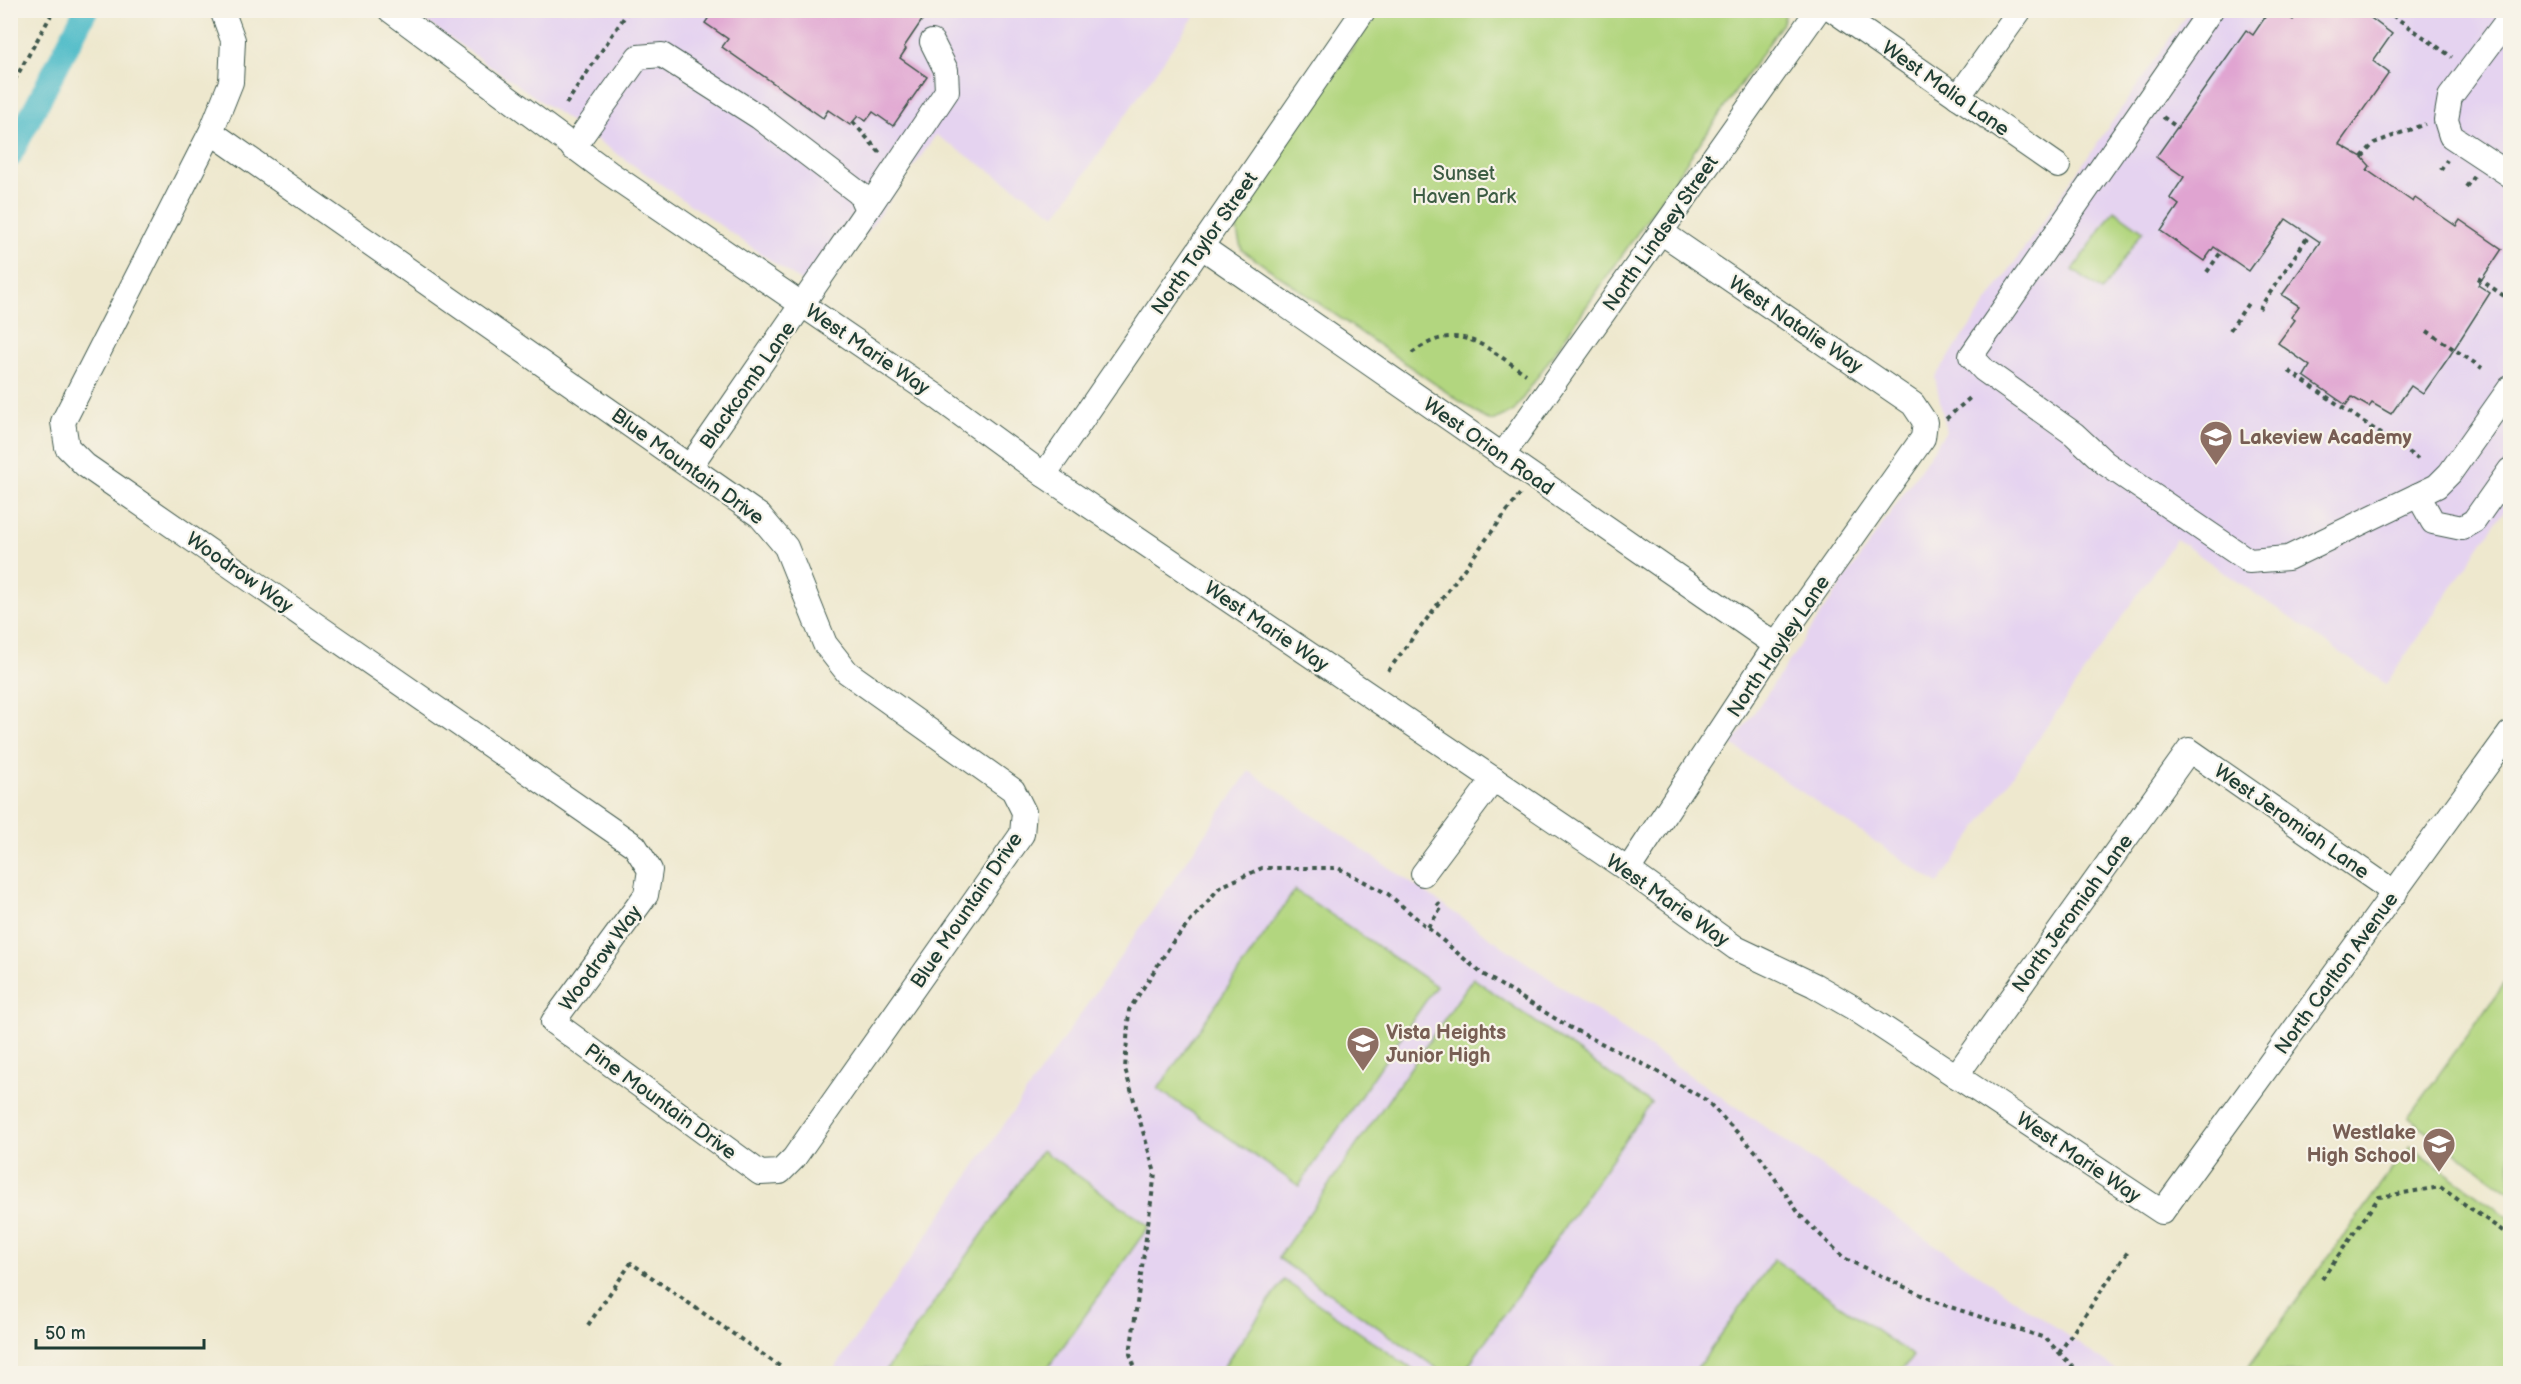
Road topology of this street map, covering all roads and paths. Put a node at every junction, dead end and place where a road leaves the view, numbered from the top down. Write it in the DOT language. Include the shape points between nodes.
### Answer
graph roads {
  1 [pos="54,10"];
  2 [pos="222,10"];
  3 [pos="628,10"];
  4 [pos="1364,10"];
  5 [pos="1818,10"];
  6 [pos="1833,10"];
  7 [pos="2020,10"];
  8 [pos="2211,10"];
  9 [pos="2254,10"];
  10 [pos="2385,10"];
  11 [pos="2267,11"];
  12 [pos="403,14"];
  13 [pos="2511,17"];
  14 [pos="932,42"];
  15 [pos="2452,57"];
  16 [pos="10,88"];
  17 [pos="1958,96"];
  18 [pos="566,104"];
  19 [pos="2155,112"];
  20 [pos="853,122"];
  21 [pos="2425,124"];
  22 [pos="2178,128"];
  23 [pos="211,132"];
  24 [pos="573,148"];
  25 [pos="2362,157"];
  26 [pos="884,159"];
  27 [pos="2058,166"];
  28 [pos="2511,175"];
  29 [pos="867,210"];
  30 [pos="1661,232"];
  31 [pos="2309,235"];
  32 [pos="1202,247"];
  33 [pos="2222,252"];
  34 [pos="2207,272"];
  35 [pos="2478,278"];
  36 [pos="2511,300"];
  37 [pos="2250,302"];
  38 [pos="802,305"];
  39 [pos="2259,309"];
  40 [pos="2230,330"];
  41 [pos="2427,331"];
  42 [pos="1412,353"];
  43 [pos="2482,368"];
  44 [pos="2289,371"];
  45 [pos="1526,374"];
  46 [pos="2511,388"];
  47 [pos="1971,397"];
  48 [pos="1933,422"];
  49 [pos="1502,456"];
  50 [pos="2418,459"];
  51 [pos="691,465"];
  52 [pos="2511,470"];
  53 [pos="1044,475"];
  54 [pos="1521,494"];
  55 [pos="2418,495"];
  56 [pos="1776,645"];
  57 [pos="1388,671"];
  58 [pos="2511,733"];
  59 [pos="2188,750"];
  60 [pos="1494,779"];
  61 [pos="1628,870"];
  62 [pos="1423,874"];
  63 [pos="2395,893"];
  64 [pos="1437,903"];
  65 [pos="1428,927"];
  66 [pos="553,1022"];
  67 [pos="1956,1076"];
  68 [pos="771,1173"];
  69 [pos="2162,1212"];
  70 [pos="2511,1236"];
  71 [pos="2129,1250"];
  72 [pos="2322,1279"];
  73 [pos="588,1325"];
  74 [pos="2059,1353"];
  75 [pos="791,1374"];
  76 [pos="1137,1374"];
  77 [pos="2080,1374"];
  1 -- 16 [label="path"];
  2 -- 23 [label="street, Woodrow Way" via="232,40 231,82"];
  3 -- 18 [label="path"];
  4 -- 32 [label="street, North Taylor Street"];
  5 -- 30 [label="street, North Lindsey Street"];
  6 -- 17 [label="street, West Malia Lane"];
  7 -- 17 [label="street"];
  8 -- 55 [label="street" via="1971,356 1984,370 2074,434 2105,463 2248,561 2288,558"];
  9 -- 11 [label="path" via="2261,15"];
  10 -- 15 [label="path"];
  12 -- 24 [label="street, West Marie Way"];
  13 -- 28 [label="street" via="2450,97 2446,120 2451,136"];
  14 -- 29 [label="street, Blackcomb Lane" via="946,70 947,91"];
  17 -- 27 [label="street, West Malia Lane"];
  19 -- 22 [label="path"];
  20 -- 26 [label="path"];
  21 -- 25 [label="path" via="2374,142"];
  23 -- 51 [label="street, Blue Mountain Drive"];
  23 -- 66 [label="street, Woodrow Way" via="63,422 67,447 85,465 635,846 650,870 646,895"];
  24 -- 29 [label="street" via="638,57 662,55 759,117 815,159 860,194"];
  24 -- 38 [label="street, West Marie Way"];
  29 -- 38 [label="street, Blackcomb Lane"];
  30 -- 48 [label="street, West Natalie Way" via="1913,404"];
  30 -- 49 [label="street, North Lindsey Street"];
  31 -- 39 [label="path"];
  32 -- 49 [label="street, West Orion Road"];
  32 -- 53 [label="street, North Taylor Street"];
  33 -- 34 [label="path"];
  35 -- 36 [label="path"];
  37 -- 40 [label="path"];
  38 -- 51 [label="street, Blackcomb Lane"];
  38 -- 53 [label="street, West Marie Way"];
  41 -- 43 [label="path"];
  42 -- 45 [label="path" via="1437,338 1457,335 1473,339"];
  44 -- 50 [label="path"];
  46 -- 55 [label="street" via="2450,473 2437,486"];
  47 -- 48 [label="path"];
  48 -- 56 [label="street, North Hayley Lane"];
  49 -- 56 [label="street, West Orion Road"];
  51 -- 68 [label="street, Blue Mountain Drive" via="760,516 786,548 825,644 847,672 1013,790 1024,812 1022,834 794,1158 780,1172"];
  52 -- 55 [label="street" via="2474,521 2462,528 2433,522"];
  53 -- 60 [label="street, West Marie Way"];
  54 -- 57 [label="path"];
  56 -- 61 [label="street, North Hayley Lane"];
  58 -- 63 [label="street, North Carlton Avenue"];
  59 -- 63 [label="street, West Jeromiah Lane"];
  59 -- 67 [label="street, North Jeromiah Lane"];
  60 -- 61 [label="street, West Marie Way"];
  60 -- 62 [label="street"];
  61 -- 67 [label="street, West Marie Way" via="1736,948 1824,990"];
  63 -- 69 [label="street, North Carlton Avenue"];
  64 -- 65 [label="path" via="1442,907"];
  65 -- 74 [label="path" via="1481,973 1569,1027 1706,1100 1759,1155 1800,1215 1844,1258 1938,1303 2045,1338"];
  65 -- 76 [label="path" via="1388,894 1338,868 1262,868 1220,887 1172,943 1129,1010 1125,1069 1155,1173 1130,1353"];
  66 -- 68 [label="street, Pine Mountain Drive" via="760,1173"];
  67 -- 69 [label="street, West Marie Way"];
  70 -- 72 [label="path" via="2440,1187 2379,1197"];
  71 -- 74 [label="path"];
  73 -- 75 [label="path" via="631,1263"];
  74 -- 77 [label="path"];
}
